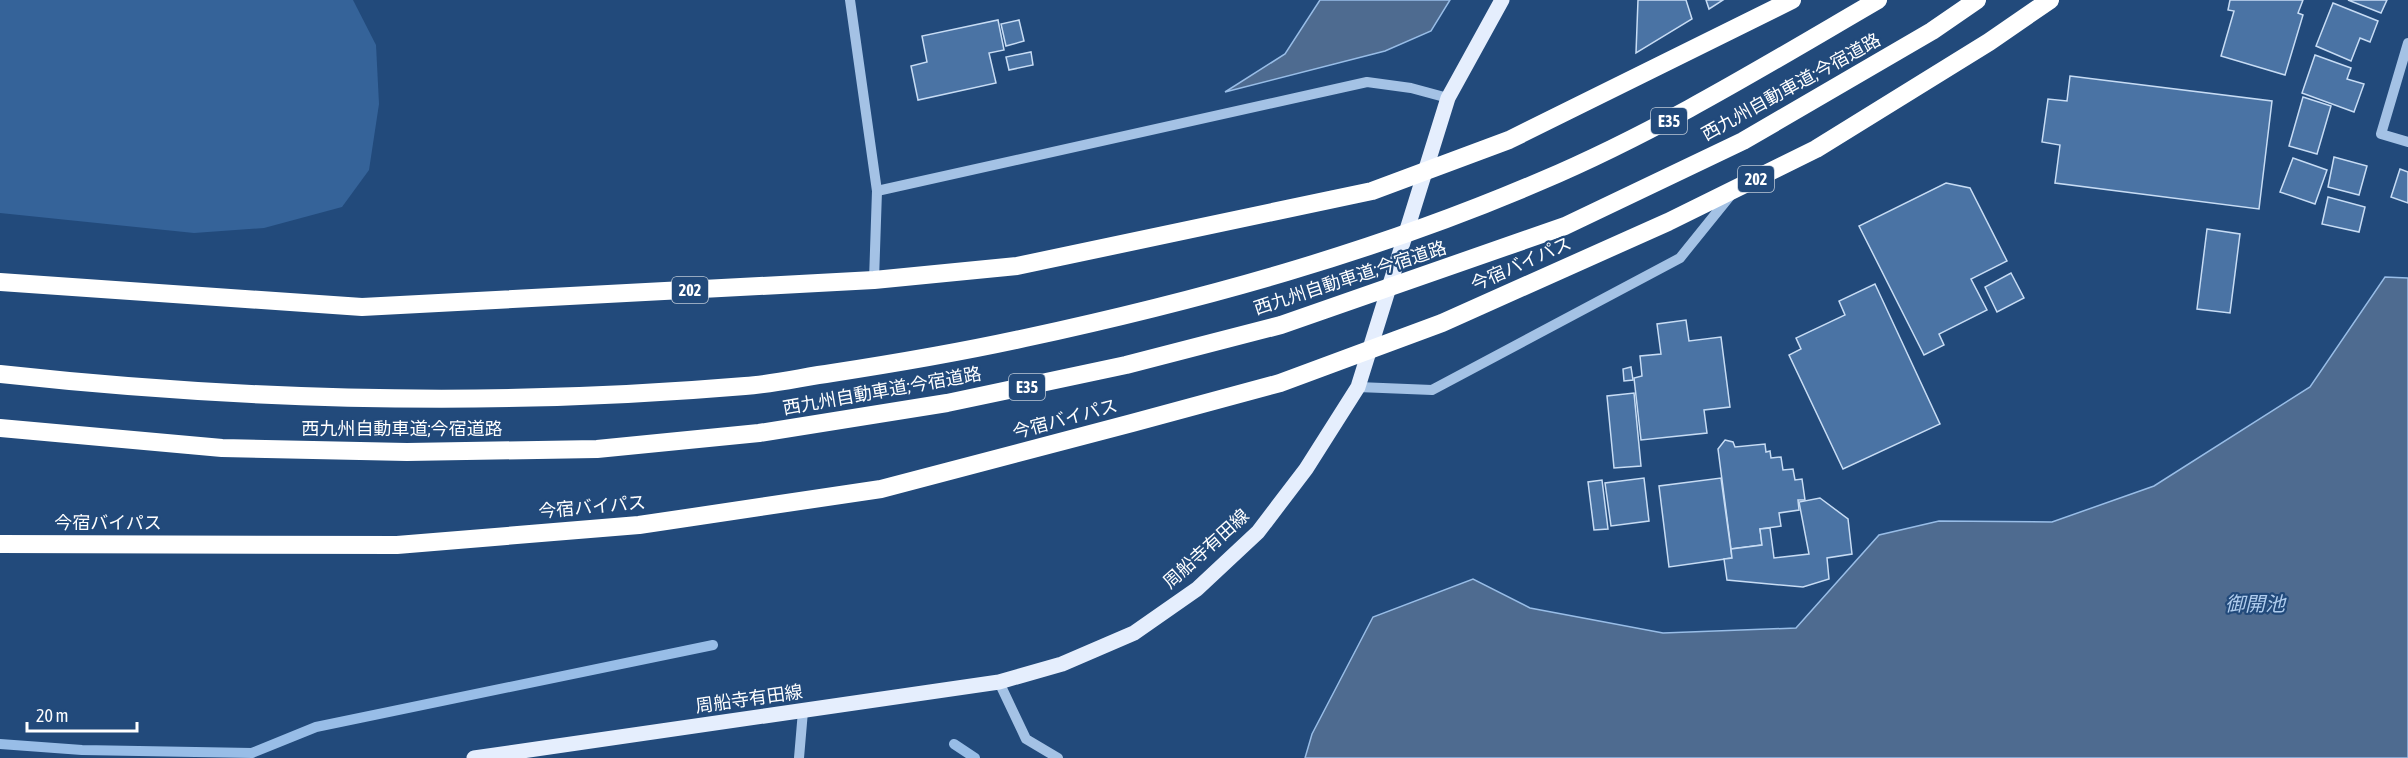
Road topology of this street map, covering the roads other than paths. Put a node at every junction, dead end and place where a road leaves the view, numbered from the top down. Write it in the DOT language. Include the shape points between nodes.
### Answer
graph roads {
  1 [pos="850,0"];
  2 [pos="1502,0"];
  3 [pos="1792,0"];
  4 [pos="1878,0"];
  5 [pos="1977,0"];
  6 [pos="2050,0"];
  7 [pos="2408,43"];
  8 [pos="1448,98"];
  9 [pos="2408,142"];
  10 [pos="1736,189"];
  11 [pos="877,191"];
  12 [pos="874,280"];
  13 [pos="0,282"];
  14 [pos="0,374"];
  15 [pos="1358,387"];
  16 [pos="0,428"];
  17 [pos="0,544"];
  18 [pos="999,682"];
  19 [pos="803,711"];
  20 [pos="474,758"];
  21 [pos="799,758"];
  22 [pos="1058,758"];
  1 -- 11 [label="street"];
  2 -- 8 [label="main road, 周船寺有田線"];
  3 -- 12 [label="highway, 202" via="1509,140 1372,191 1017,266"];
  4 -- 14 [label="highway, 西九州自動車道;今宿道路 / E35" via="1672,120 1544,180 1448,219 1305,266 1129,315 944,355 750,386 591,396 413,400 218,391"];
  5 -- 16 [label="highway, 西九州自動車道;今宿道路 / E35" via="1932,32 1743,141 1565,226 1281,324 1126,366 947,404 759,433 597,449 407,452 222,448"];
  6 -- 10 [label="highway, 今宿バイパス / 202" via="1816,148"];
  7 -- 9 [label="street" via="2381,134"];
  8 -- 11 [label="street" via="1367,82"];
  8 -- 15 [label="main road, 周船寺有田線"];
  10 -- 15 [label="street" via="1680,258 1432,390"];
  10 -- 17 [label="highway, 今宿バイパス / 202" via="1442,322 1280,383 881,489 639,525 397,545"];
  11 -- 12 [label="street"];
  12 -- 13 [label="highway, 202" via="362,307"];
  15 -- 18 [label="main road, 周船寺有田線" via="1306,469 1258,532 1197,589 1134,633 1062,664"];
  18 -- 19 [label="main road, 周船寺有田線"];
  18 -- 22 [label="street" via="1026,739"];
  19 -- 20 [label="main road, 周船寺有田線"];
  19 -- 21 [label="street"];
}
